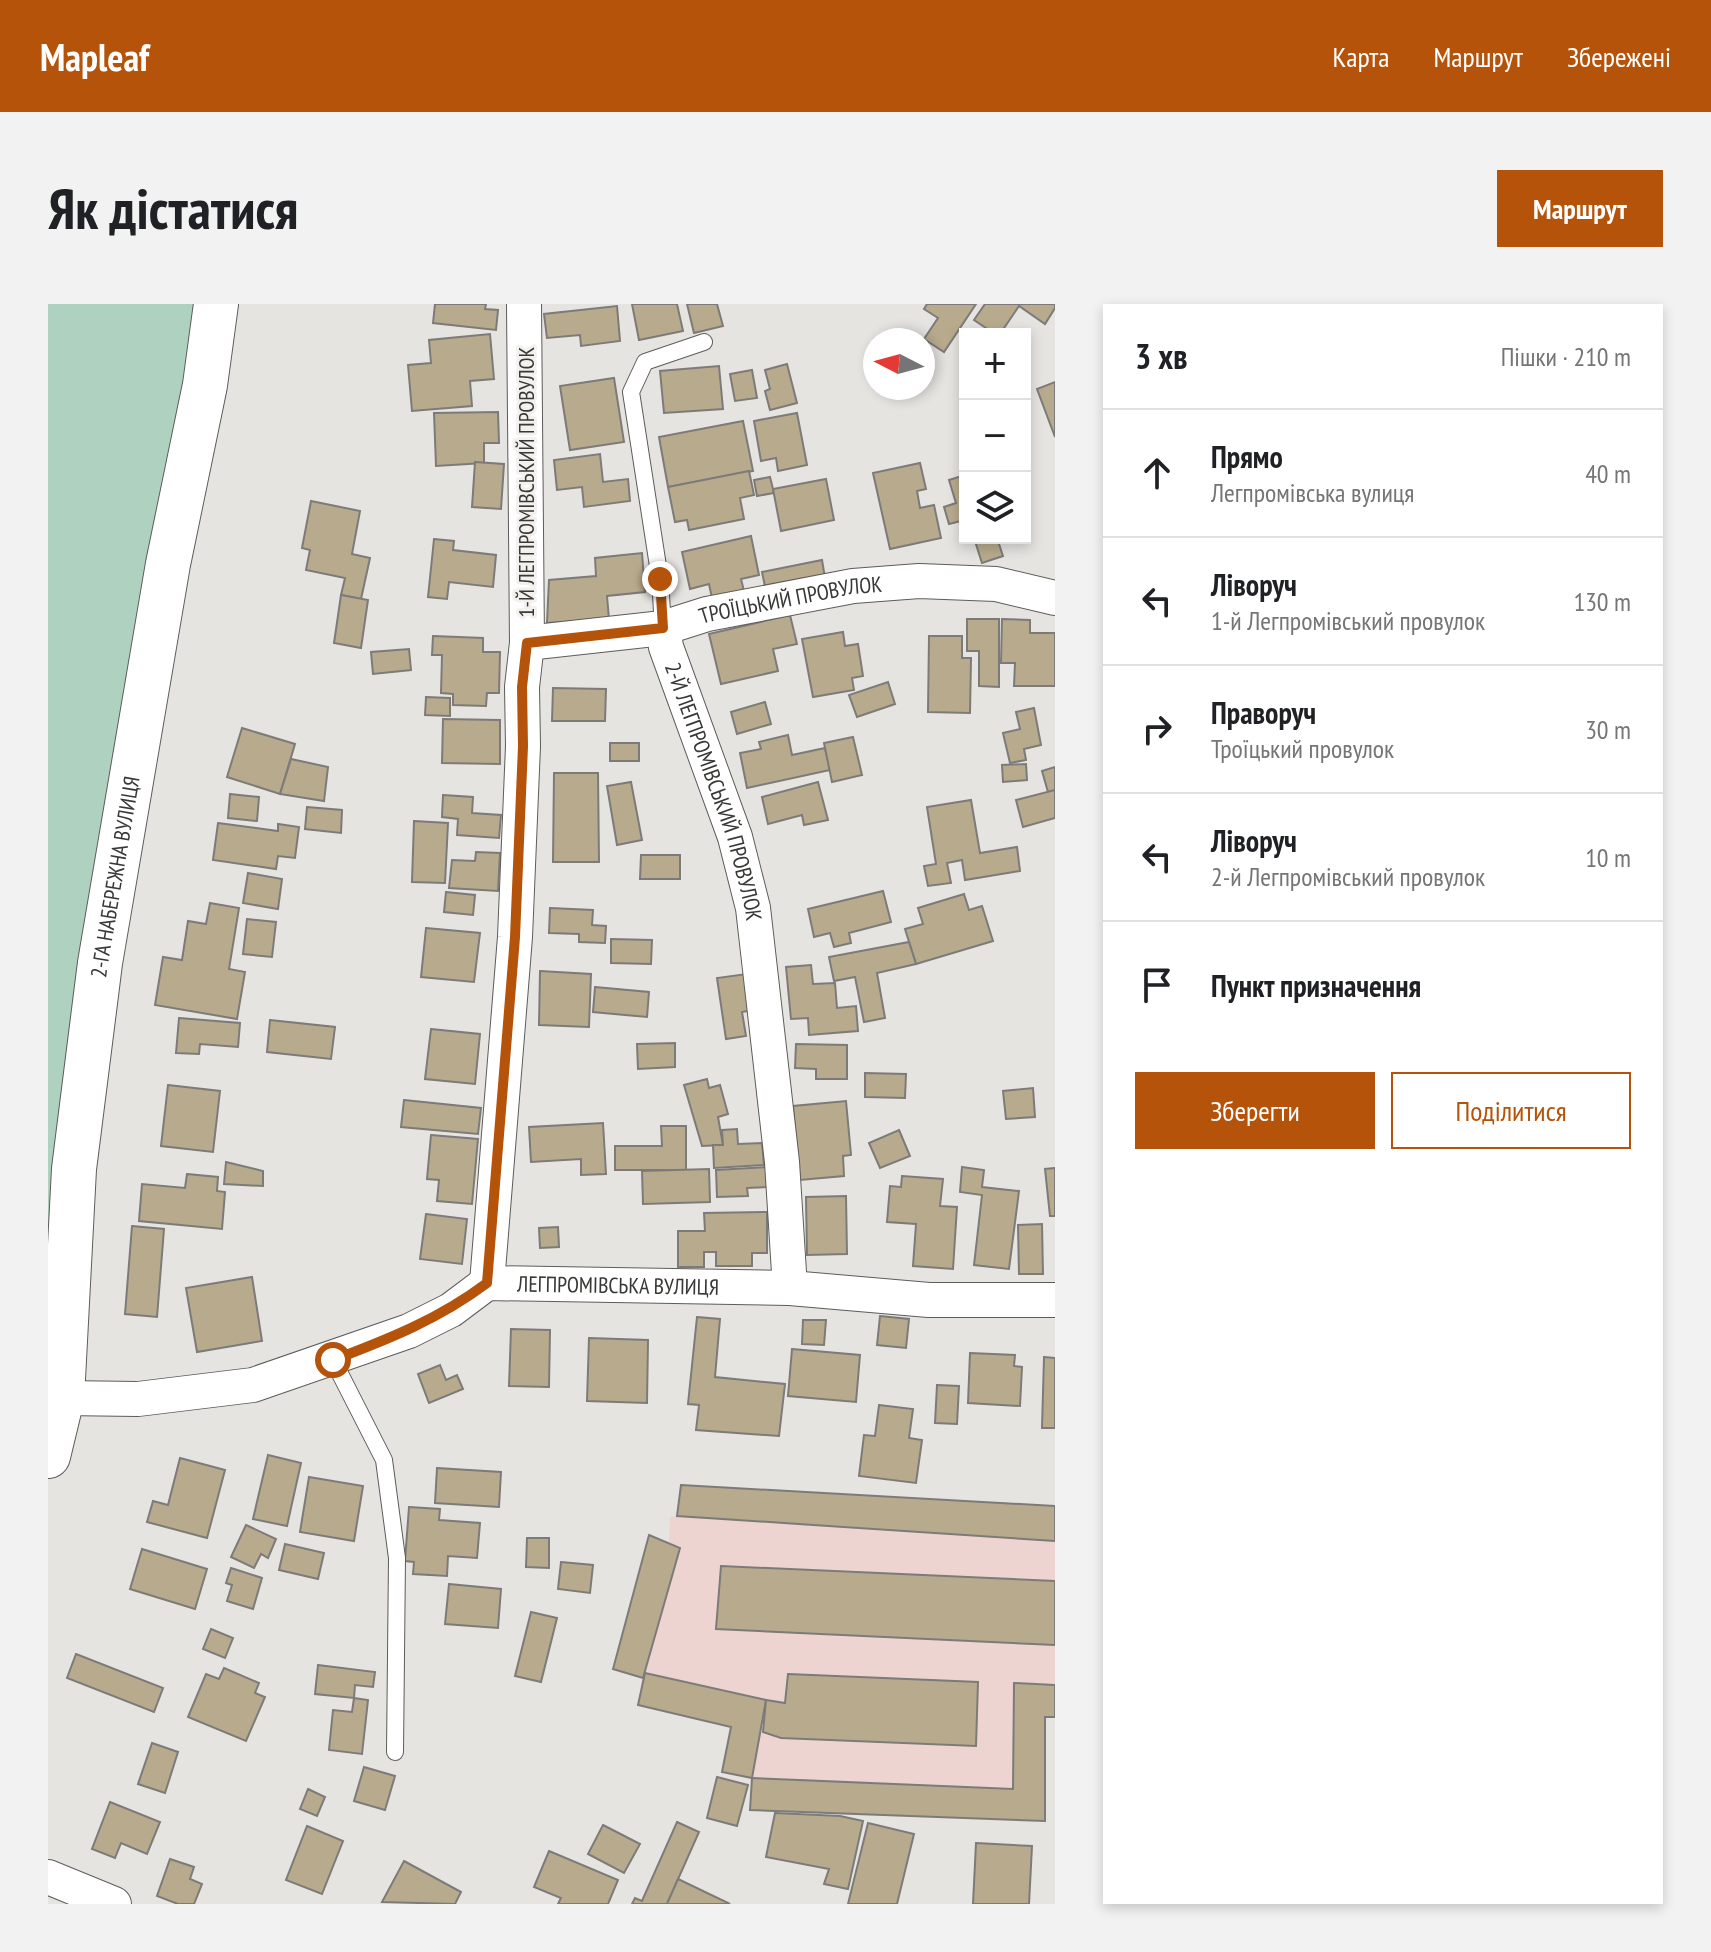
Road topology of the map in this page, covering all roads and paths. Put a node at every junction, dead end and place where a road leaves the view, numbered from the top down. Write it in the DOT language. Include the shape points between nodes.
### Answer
graph roads {
  1 [pos="216,304"];
  2 [pos="524,304"];
  3 [pos="704,342"];
  4 [pos="1055,598"];
  5 [pos="663,628"];
  6 [pos="527,643"];
  7 [pos="487,1283"];
  8 [pos="790,1288"];
  9 [pos="1055,1300"];
  10 [pos="333,1360"];
  11 [pos="62,1398"];
  12 [pos="48,1456"];
  13 [pos="395,1752"];
  14 [pos="48,1877"];
  15 [pos="114,1904"];
  1 -- 11 [label="main road, 2-ГА НАБЕРЕЖНА ВУЛИЦЯ" via="100,963 74,1169"];
  2 -- 6 [label="street, 1-Й ЛЕГПРОМІВСЬКИЙ ПРОВУЛОК"];
  3 -- 5 [label="lane, 2-Й ЛЕГПРОМІВСЬКИЙ ПРОВУЛОК" via="645,362 631,392"];
  4 -- 5 [label="street, ТРОЇЦЬКИЙ ПРОВУЛОК" via="996,584 919,581 853,586 707,614"];
  5 -- 6 [label="street, ТРОЇЦЬКИЙ ПРОВУЛОК"];
  5 -- 8 [label="street, 2-Й ЛЕГПРОМІВСЬКИЙ ПРОВУЛОК" via="735,837 753,908 782,1162"];
  6 -- 7 [label="street, 1-Й ЛЕГПРОМІВСЬКИЙ ПРОВУЛОК" via="515,937"];
  7 -- 8 [label="street, ЛЕГПРОМІВСЬКА ВУЛИЦЯ"];
  7 -- 10 [label="street, ЛЕГПРОМІВСЬКА ВУЛИЦЯ" via="451,1310"];
  8 -- 9 [label="street, ЛЕГПРОМІВСЬКА ВУЛИЦЯ" via="929,1300"];
  10 -- 11 [label="street, ЛЕГПРОМІВСЬКА ВУЛИЦЯ" via="228,1390 138,1399"];
  10 -- 13 [label="lane" via="384,1460 397,1558"];
  11 -- 12 [label="main road, 2-ГА НАБЕРЕЖНА ВУЛИЦЯ"];
  14 -- 15 [label="street"];
}
